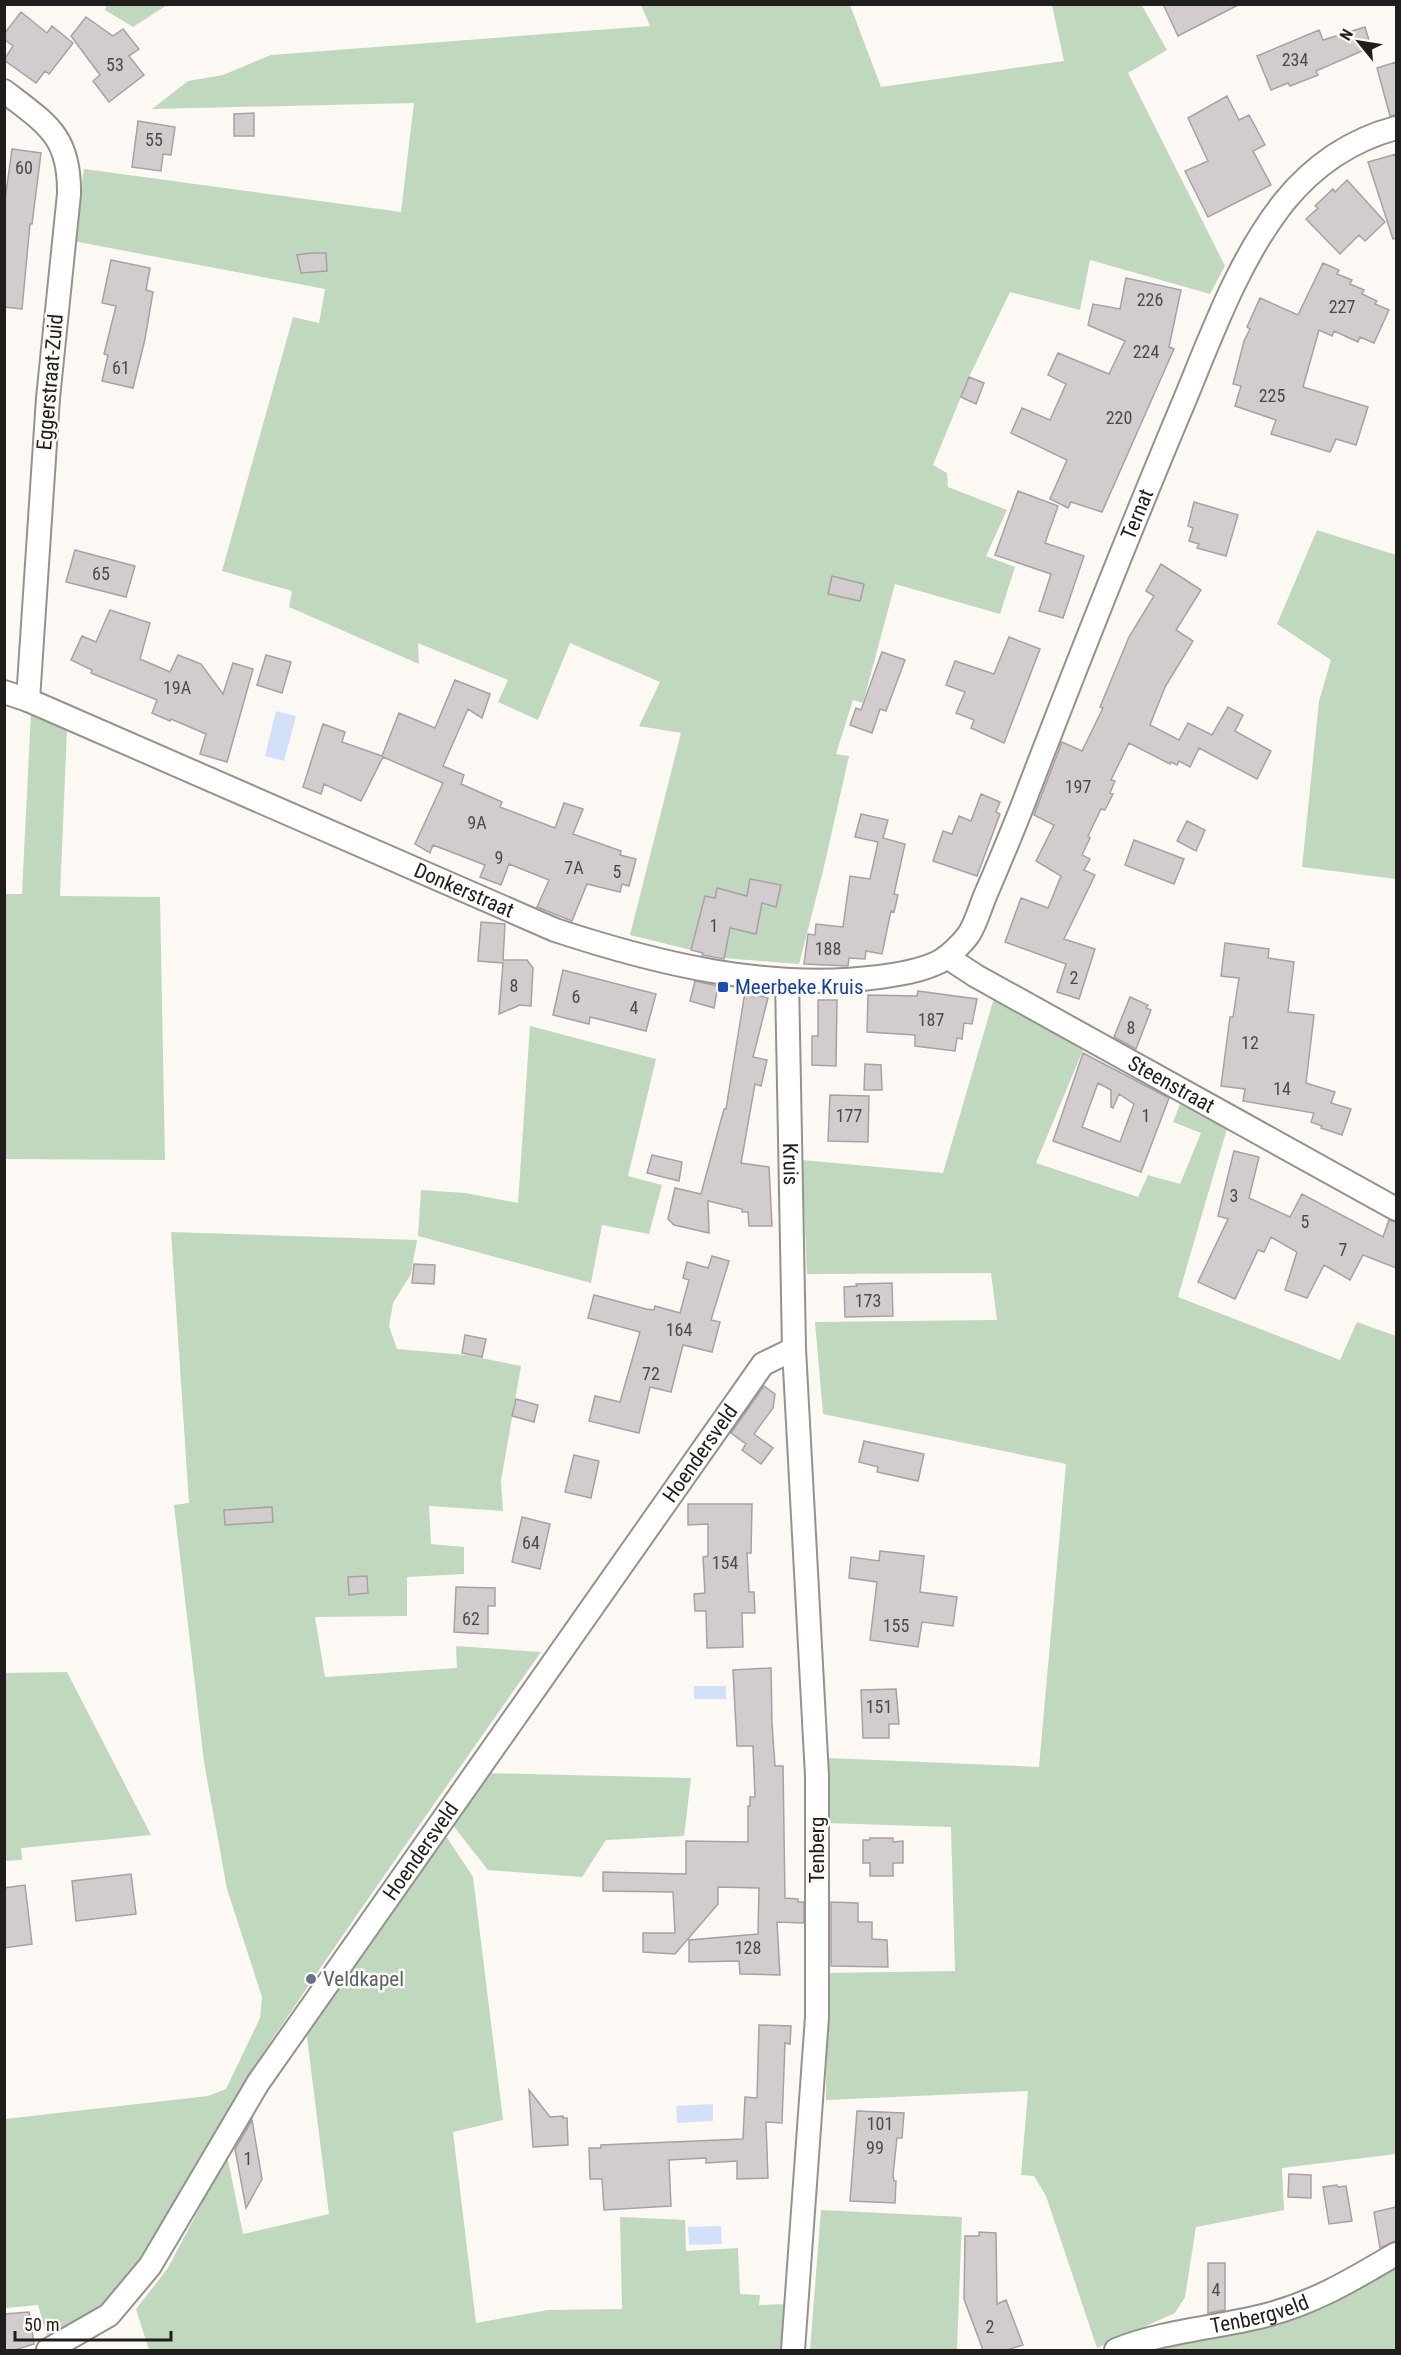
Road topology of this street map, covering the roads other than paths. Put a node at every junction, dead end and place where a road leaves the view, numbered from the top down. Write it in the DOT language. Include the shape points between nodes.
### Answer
graph roads {
  1 [pos="4,91"];
  2 [pos="1396,128"];
  3 [pos="4,692"];
  4 [pos="28,700"];
  5 [pos="947,957"];
  6 [pos="787,980"];
  7 [pos="1391,1199"];
  8 [pos="794,1349"];
  9 [pos="1396,2254"];
  10 [pos="48,2350"];
  11 [pos="793,2350"];
  12 [pos="1116,2350"];
  1 -- 4 [label="street, Eggerstraat-Zuid" via="48,124 62,148 69,172 48,398"];
  2 -- 5 [label="street, Ternat" via="1352,143 1315,170 1285,201 1256,243 1230,293 1130,529 976,918 968,936"];
  3 -- 4 [label="street, Donkerstraat"];
  4 -- 6 [label="street, Donkerstraat" via="555,930 713,971"];
  5 -- 6 [label="street, Donkerstraat" via="907,973 845,981"];
  5 -- 7 [label="street, Steenstraat" via="986,982"];
  6 -- 8 [label="street, Kruis"];
  8 -- 10 [label="street, Hoendersveld" via="763,1364 264,2073 150,2266 109,2315"];
  8 -- 11 [label="street, Tenberg" via="817,1776 818,2017"];
  9 -- 12 [label="street, Tenbergveld" via="1319,2298 1266,2315 1143,2339"];
}
